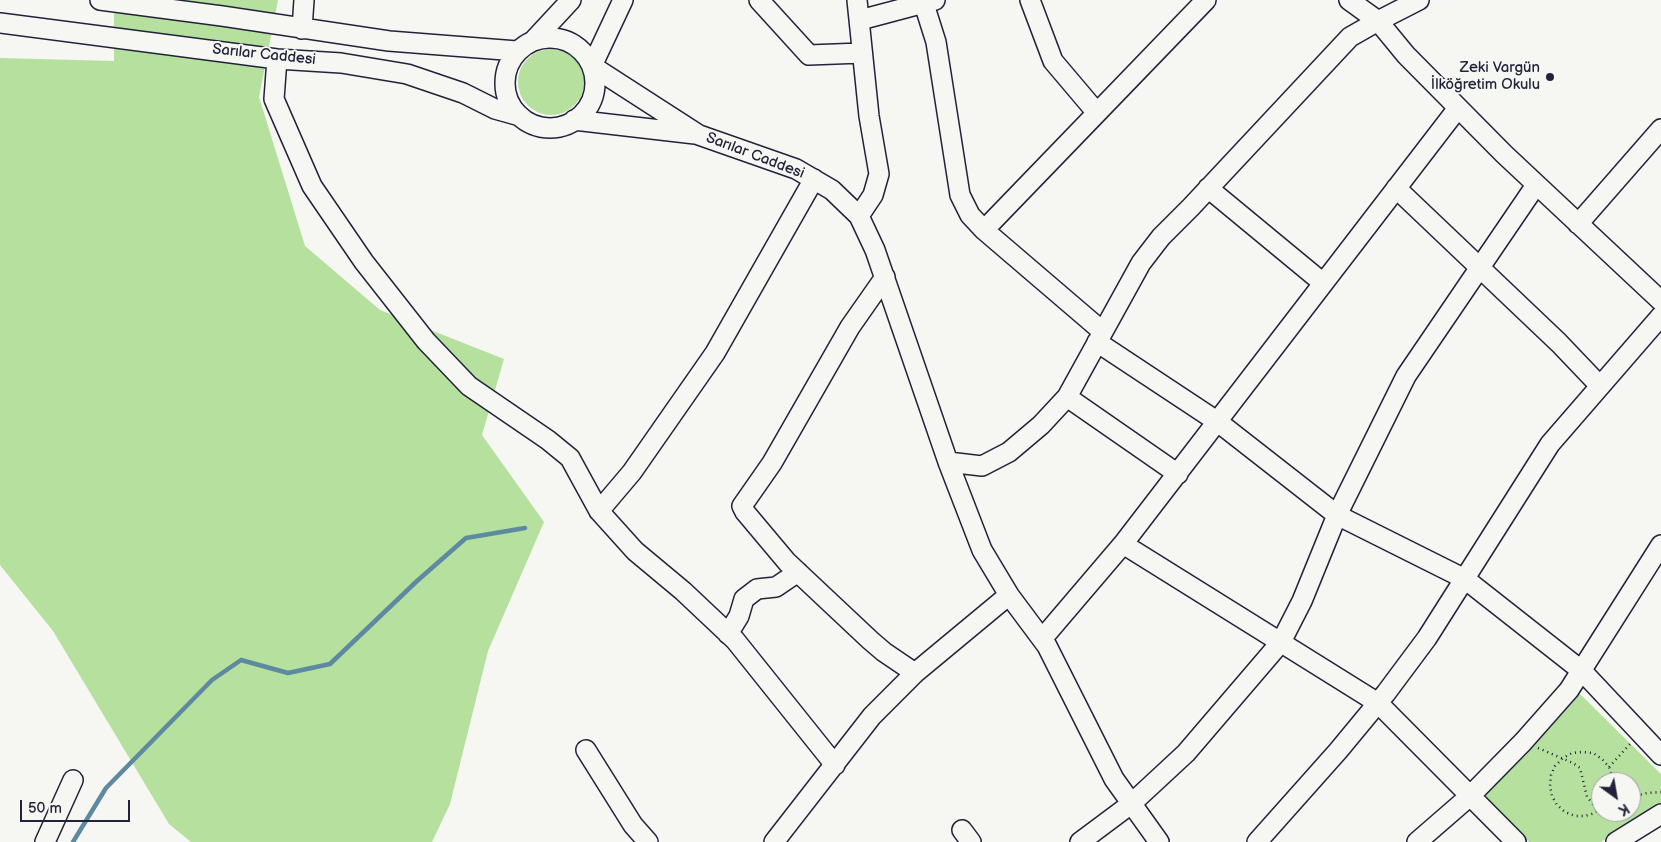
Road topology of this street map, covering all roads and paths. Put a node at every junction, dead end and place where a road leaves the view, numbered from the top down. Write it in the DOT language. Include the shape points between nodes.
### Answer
graph roads {
  1 [pos="100,0"];
  2 [pos="304,0"];
  3 [pos="571,0"];
  4 [pos="623,0"];
  5 [pos="759,0"];
  6 [pos="857,0"];
  7 [pos="1030,0"];
  8 [pos="1206,0"];
  9 [pos="1349,0"];
  10 [pos="1419,0"];
  11 [pos="930,2"];
  12 [pos="860,20"];
  13 [pos="1378,21"];
  14 [pos="0,23"];
  15 [pos="302,28"];
  16 [pos="533,41"];
  17 [pos="518,51"];
  18 [pos="861,53"];
  19 [pos="278,59"];
  20 [pos="592,66"];
  21 [pos="1458,108"];
  22 [pos="1097,113"];
  23 [pos="520,116"];
  24 [pos="574,120"];
  25 [pos="1661,129"];
  26 [pos="698,135"];
  27 [pos="814,180"];
  28 [pos="1536,185"];
  29 [pos="1208,188"];
  30 [pos="1396,188"];
  31 [pos="859,216"];
  32 [pos="1578,224"];
  33 [pos="984,230"];
  34 [pos="1479,268"];
  35 [pos="885,277"];
  36 [pos="1323,283"];
  37 [pos="1661,301"];
  38 [pos="1661,316"];
  39 [pos="1099,336"];
  40 [pos="1600,386"];
  41 [pos="1067,397"];
  42 [pos="1218,422"];
  43 [pos="948,462"];
  44 [pos="1178,474"];
  45 [pos="599,511"];
  46 [pos="1337,515"];
  47 [pos="1123,544"];
  48 [pos="1661,546"];
  49 [pos="798,572"];
  50 [pos="1465,579"];
  51 [pos="1009,595"];
  52 [pos="728,634"];
  53 [pos="1042,639"];
  54 [pos="1281,642"];
  55 [pos="1582,671"];
  56 [pos="915,673"];
  57 [pos="1378,703"];
  58 [pos="1640,732"];
  59 [pos="1523,742"];
  60 [pos="586,750"];
  61 [pos="1661,754"];
  62 [pos="1563,758"];
  63 [pos="834,765"];
  64 [pos="1610,767"];
  65 [pos="1611,772"];
  66 [pos="73,780"];
  67 [pos="1661,792"];
  68 [pos="1641,794"];
  69 [pos="1470,796"];
  70 [pos="1591,802"];
  71 [pos="1131,804"];
  72 [pos="1591,814"];
  73 [pos="1661,814"];
  74 [pos="45,842"];
  75 [pos="648,842"];
  76 [pos="774,842"];
  77 [pos="1080,842"];
  78 [pos="1159,842"];
  79 [pos="1257,842"];
  80 [pos="1417,842"];
  81 [pos="1516,842"];
  82 [pos="1616,842"];
  1 -- 15 [label="street, Sarılar Caddesi"];
  2 -- 15 [label="street"];
  3 -- 16 [label="street"];
  4 -- 20 [label="street"];
  5 -- 18 [label="street" via="809,55"];
  6 -- 12 [label="street"];
  7 -- 22 [label="street" via="1053,61"];
  8 -- 22 [label="street"];
  9 -- 13 [label="street"];
  10 -- 13 [label="street"];
  11 -- 12 [label="street"];
  11 -- 33 [label="street" via="960,195 970,215"];
  12 -- 18 [label="street"];
  13 -- 21 [label="street"];
  13 -- 29 [label="street" via="1350,38"];
  14 -- 19 [label="street, Sarılar Caddesi"];
  15 -- 17 [label="street, Sarılar Caddesi" via="390,41"];
  16 -- 17 [label="street, Sarılar Caddesi"];
  16 -- 20 [label="street, Sarılar Caddesi" via="561,39 574,44"];
  17 -- 23 [label="street, Sarılar Caddesi" via="509,63 505,92 510,105"];
  18 -- 31 [label="street" via="879,174 873,195"];
  19 -- 23 [label="street, Sarılar Caddesi" via="341,63 406,74 463,93 495,110"];
  19 -- 45 [label="street" via="274,99 312,186 364,262 426,341 468,386 570,458"];
  20 -- 24 [label="street" via="593,96 586,110"];
  20 -- 26 [label="street, Sarılar Caddesi"];
  21 -- 28 [label="street"];
  21 -- 30 [label="street"];
  22 -- 33 [label="street"];
  23 -- 24 [label="street, Sarılar Caddesi" via="546,128"];
  24 -- 26 [label="street, Sarılar Caddesi"];
  25 -- 32 [label="street"];
  26 -- 27 [label="street, Sarılar Caddesi" via="796,169"];
  27 -- 31 [label="street, Sarılar Caddesi" via="832,190"];
  27 -- 45 [label="street" via="716,353 632,472"];
  28 -- 32 [label="street"];
  28 -- 34 [label="street"];
  29 -- 36 [label="street"];
  29 -- 39 [label="street" via="1160,237 1141,263"];
  30 -- 34 [label="street"];
  30 -- 36 [label="street"];
  31 -- 35 [label="street, Sarılar Caddesi"];
  32 -- 37 [label="street"];
  33 -- 39 [label="street"];
  34 -- 40 [label="street"];
  34 -- 46 [label="street" via="1406,376"];
  35 -- 43 [label="street, Sarılar Caddesi"];
  35 -- 49 [label="street" via="850,327 772,464 742,506"];
  36 -- 42 [label="street"];
  38 -- 40 [label="street"];
  39 -- 41 [label="street"];
  39 -- 42 [label="street"];
  40 -- 50 [label="street" via="1550,444"];
  41 -- 43 [label="street" via="1009,452 982,466"];
  41 -- 44 [label="street"];
  42 -- 44 [label="street"];
  42 -- 46 [label="street"];
  43 -- 51 [label="street, Sarılar Caddesi" via="982,550"];
  44 -- 47 [label="street"];
  45 -- 52 [label="street" via="635,550"];
  46 -- 50 [label="street"];
  46 -- 54 [label="street" via="1302,601"];
  47 -- 53 [label="street"];
  47 -- 54 [label="street"];
  48 -- 55 [label="street"];
  49 -- 52 [label="street" via="776,587 757,588 744,599 739,616"];
  49 -- 56 [label="street" via="870,640"];
  50 -- 55 [label="street"];
  50 -- 57 [label="street" via="1427,638"];
  51 -- 53 [label="street, Sarılar Caddesi"];
  51 -- 56 [label="street"];
  52 -- 63 [label="street"];
  53 -- 71 [label="street, Sarılar Caddesi" via="1114,779"];
  54 -- 57 [label="street"];
  54 -- 71 [label="street" via="1186,753"];
  55 -- 58 [label="street"];
  55 -- 59 [label="street"];
  56 -- 63 [label="street" via="872,716"];
  57 -- 69 [label="street"];
  57 -- 79 [label="street"];
  58 -- 61 [label="street"];
  58 -- 64 [label="path"];
  59 -- 62 [label="path"];
  59 -- 69 [label="street"];
  60 -- 75 [label="street" via="633,825"];
  62 -- 64 [label="path" via="1572,753 1588,752"];
  62 -- 70 [label="path" via="1580,768"];
  62 -- 72 [label="path" via="1551,775 1552,796 1565,812 1575,816"];
  63 -- 76 [label="street"];
  64 -- 65 [label="path"];
  66 -- 74 [label="street"];
  67 -- 68 [label="path"];
  69 -- 80 [label="street"];
  69 -- 81 [label="street"];
  71 -- 77 [label="street"];
  71 -- 78 [label="street, Sarılar Caddesi"];
  73 -- 82 [label="street"];
}
